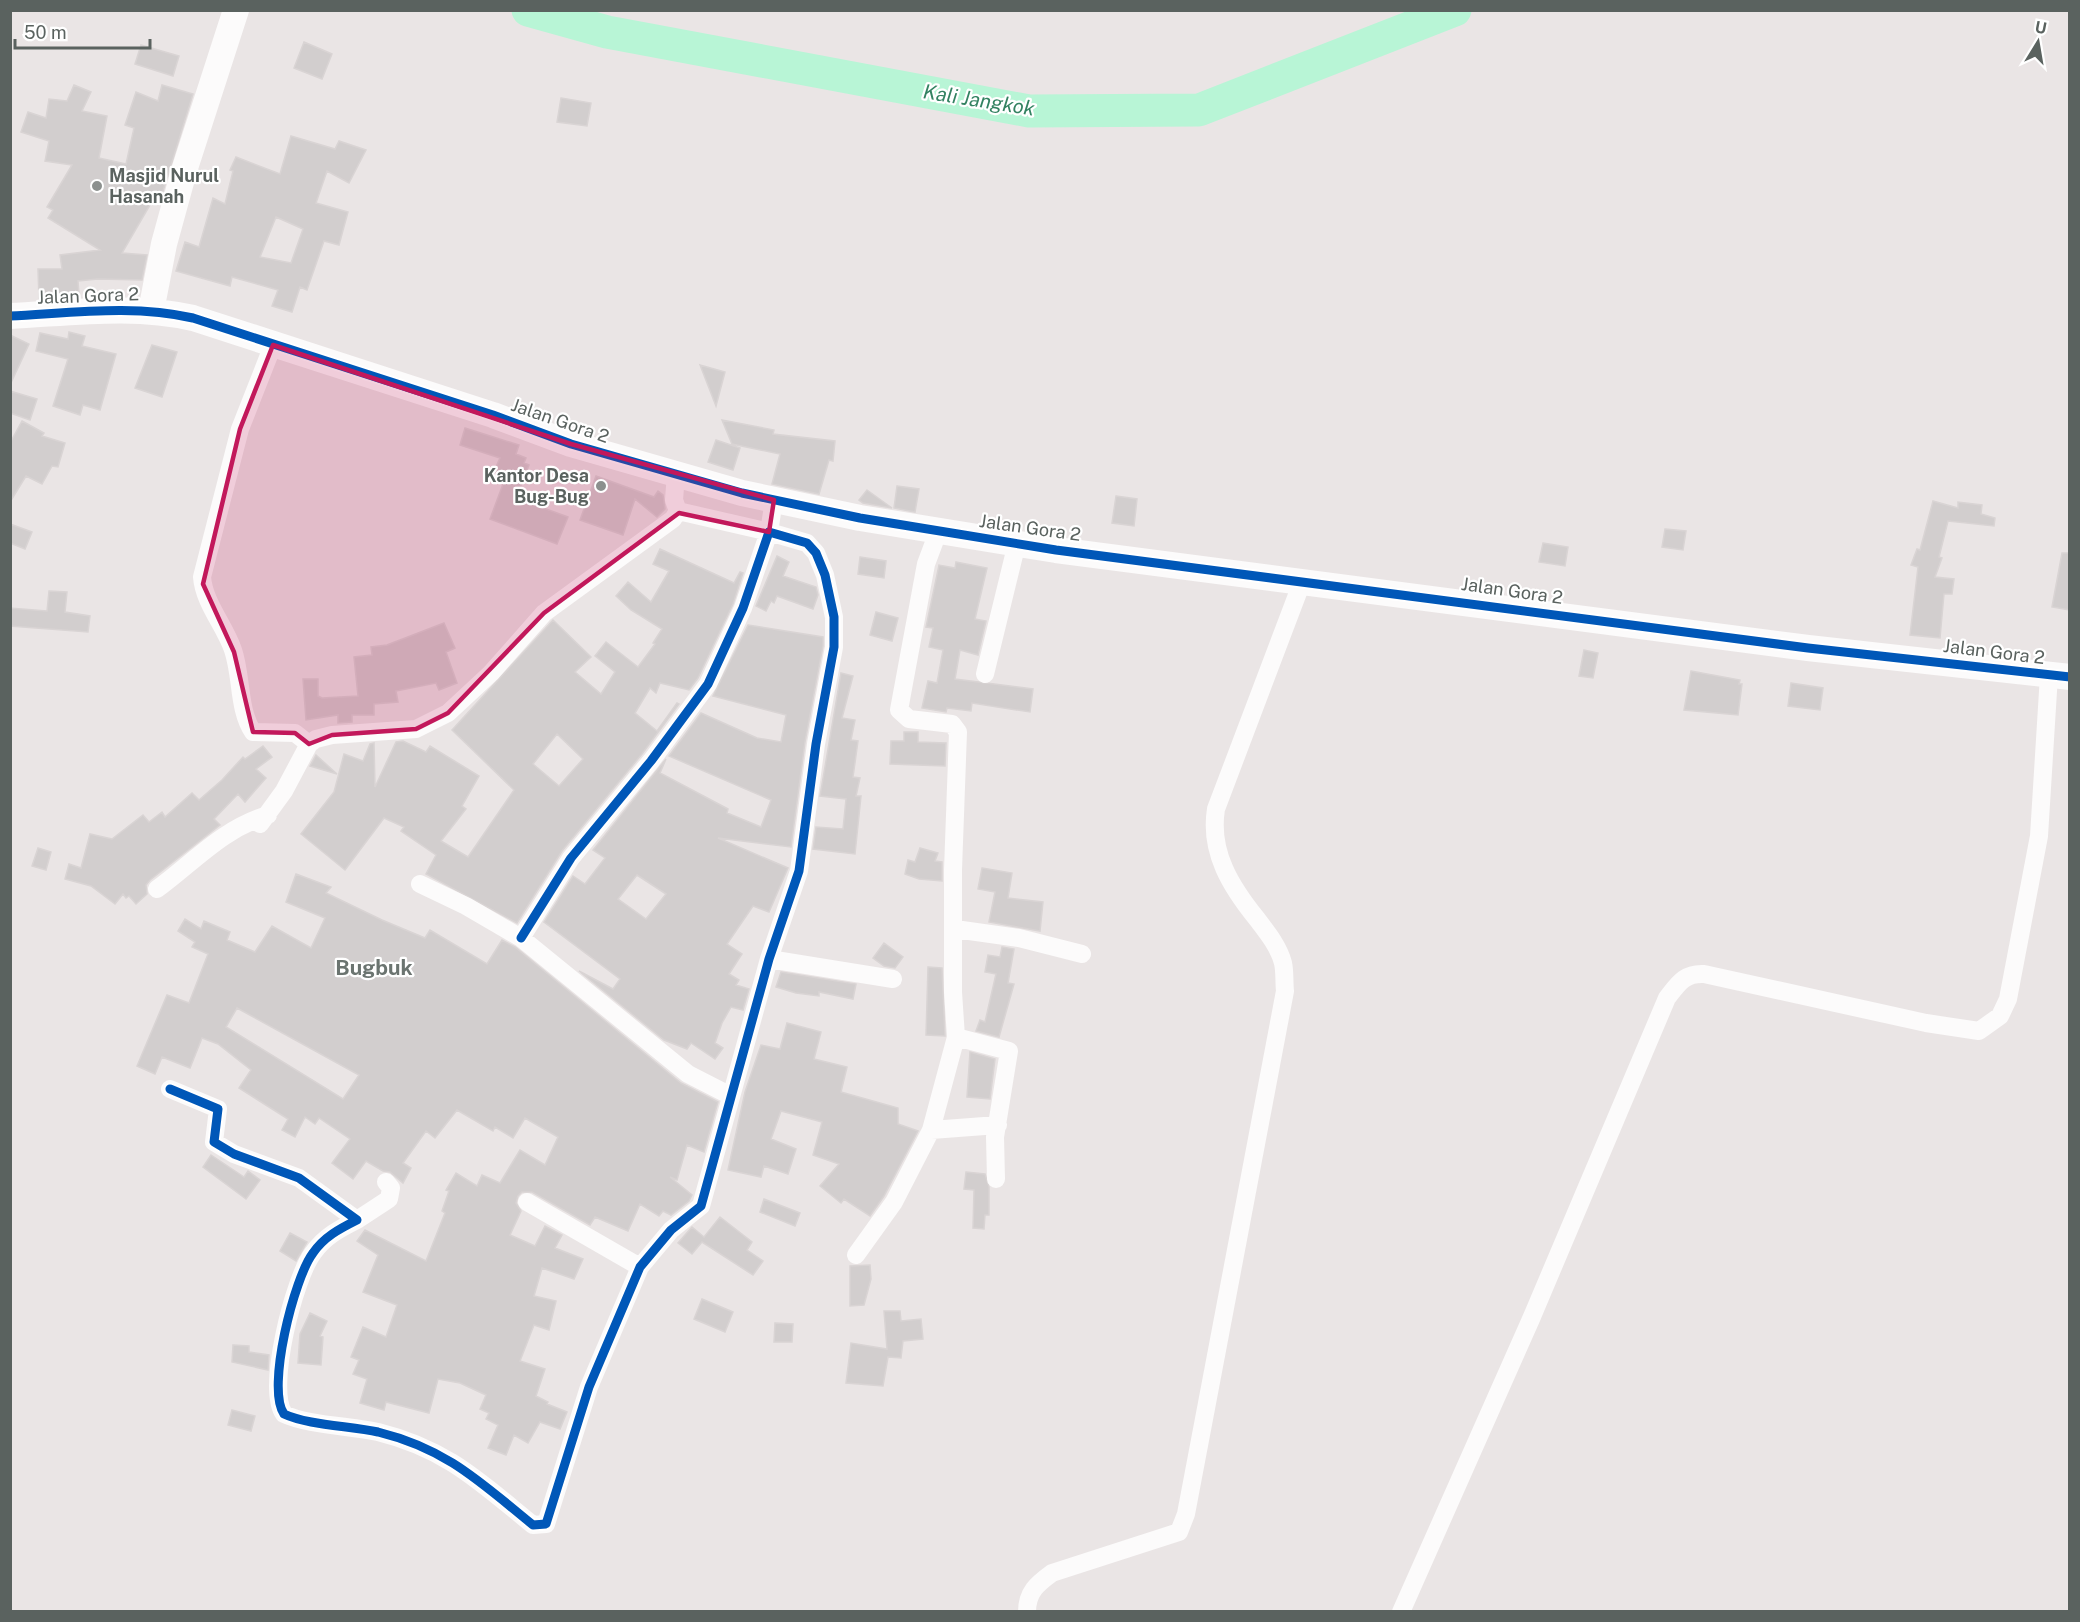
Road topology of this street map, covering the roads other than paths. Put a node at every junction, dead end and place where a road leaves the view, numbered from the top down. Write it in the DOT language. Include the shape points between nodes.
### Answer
graph roads {
  1 [pos="236,10"];
  2 [pos="151,311"];
  3 [pos="10,316"];
  4 [pos="273,345"];
  5 [pos="676,474"];
  6 [pos="774,500"];
  7 [pos="678,511"];
  8 [pos="769,532"];
  9 [pos="938,532"];
  10 [pos="1017,543"];
  11 [pos="1302,582"];
  12 [pos="985,674"];
  13 [pos="2059,676"];
  14 [pos="309,744"];
  15 [pos="268,815"];
  16 [pos="251,834"];
  17 [pos="420,884"];
  18 [pos="157,889"];
  19 [pos="955,929"];
  20 [pos="521,938"];
  21 [pos="1082,954"];
  22 [pos="769,959"];
  23 [pos="893,979"];
  24 [pos="956,1037"];
  25 [pos="170,1089"];
  26 [pos="731,1096"];
  27 [pos="998,1125"];
  28 [pos="931,1130"];
  29 [pos="996,1179"];
  30 [pos="386,1182"];
  31 [pos="527,1202"];
  32 [pos="357,1220"];
  33 [pos="856,1255"];
  34 [pos="640,1267"];
  35 [pos="1027,1611"];
  36 [pos="1401,1611"];
  1 -- 2 [label="street" via="184,171"];
  2 -- 3 [label="street, Jalan Gora 2"];
  2 -- 4 [label="street, Jalan Gora 2" via="193,318"];
  4 -- 5 [label="street, Jalan Gora 2" via="572,444"];
  4 -- 14 [label="street" via="240,429 202,577 234,652 253,732 295,733"];
  5 -- 6 [label="street, Jalan Gora 2"];
  5 -- 7 [label="street" via="674,500"];
  6 -- 8 [label="street"];
  6 -- 9 [label="street, Jalan Gora 2"];
  7 -- 8 [label="street"];
  7 -- 14 [label="street" via="673,519 544,613 491,673 448,713 416,729 332,735"];
  8 -- 20 [label="street" via="718,667 651,761 571,858"];
  8 -- 22 [label="street" via="807,543 816,553 825,575 834,629 799,871"];
  9 -- 10 [label="street, Jalan Gora 2"];
  9 -- 19 [label="street" via="926,564 900,710 909,719 952,724 957,729"];
  10 -- 11 [label="street, Jalan Gora 2"];
  10 -- 12 [label="street"];
  11 -- 13 [label="street, Jalan Gora 2" via="1808,648"];
  11 -- 35 [label="street" via="1215,809 1213,828 1225,871 1276,946 1284,964 1284,991 1186,1514 1179,1532 1052,1573 1035,1585 1027,1600"];
  13 -- 36 [label="street" via="2038,836 2008,999 2000,1016 1979,1031 1704,974 1681,979 1666,998 1531,1319"];
  14 -- 15 [label="street"];
  15 -- 16 [label="street"];
  15 -- 18 [label="street" via="235,827"];
  17 -- 20 [label="street"];
  19 -- 21 [label="street" via="1019,938"];
  19 -- 24 [label="street"];
  20 -- 26 [label="street" via="688,1074"];
  22 -- 23 [label="street"];
  22 -- 26 [label="street"];
  24 -- 27 [label="street" via="1009,1050"];
  24 -- 28 [label="street"];
  25 -- 32 [label="street" via="218,1109 213,1142 299,1178"];
  26 -- 34 [label="street" via="701,1206 671,1230"];
  27 -- 28 [label="street"];
  27 -- 29 [label="street"];
  28 -- 33 [label="street" via="899,1195"];
  30 -- 32 [label="street" via="391,1188 389,1199"];
  31 -- 34 [label="street"];
  32 -- 34 [label="street" via="321,1242 295,1287 283,1340 280,1409 286,1415 379,1433 437,1452 533,1525 540,1526 550,1519 589,1387"];
}
